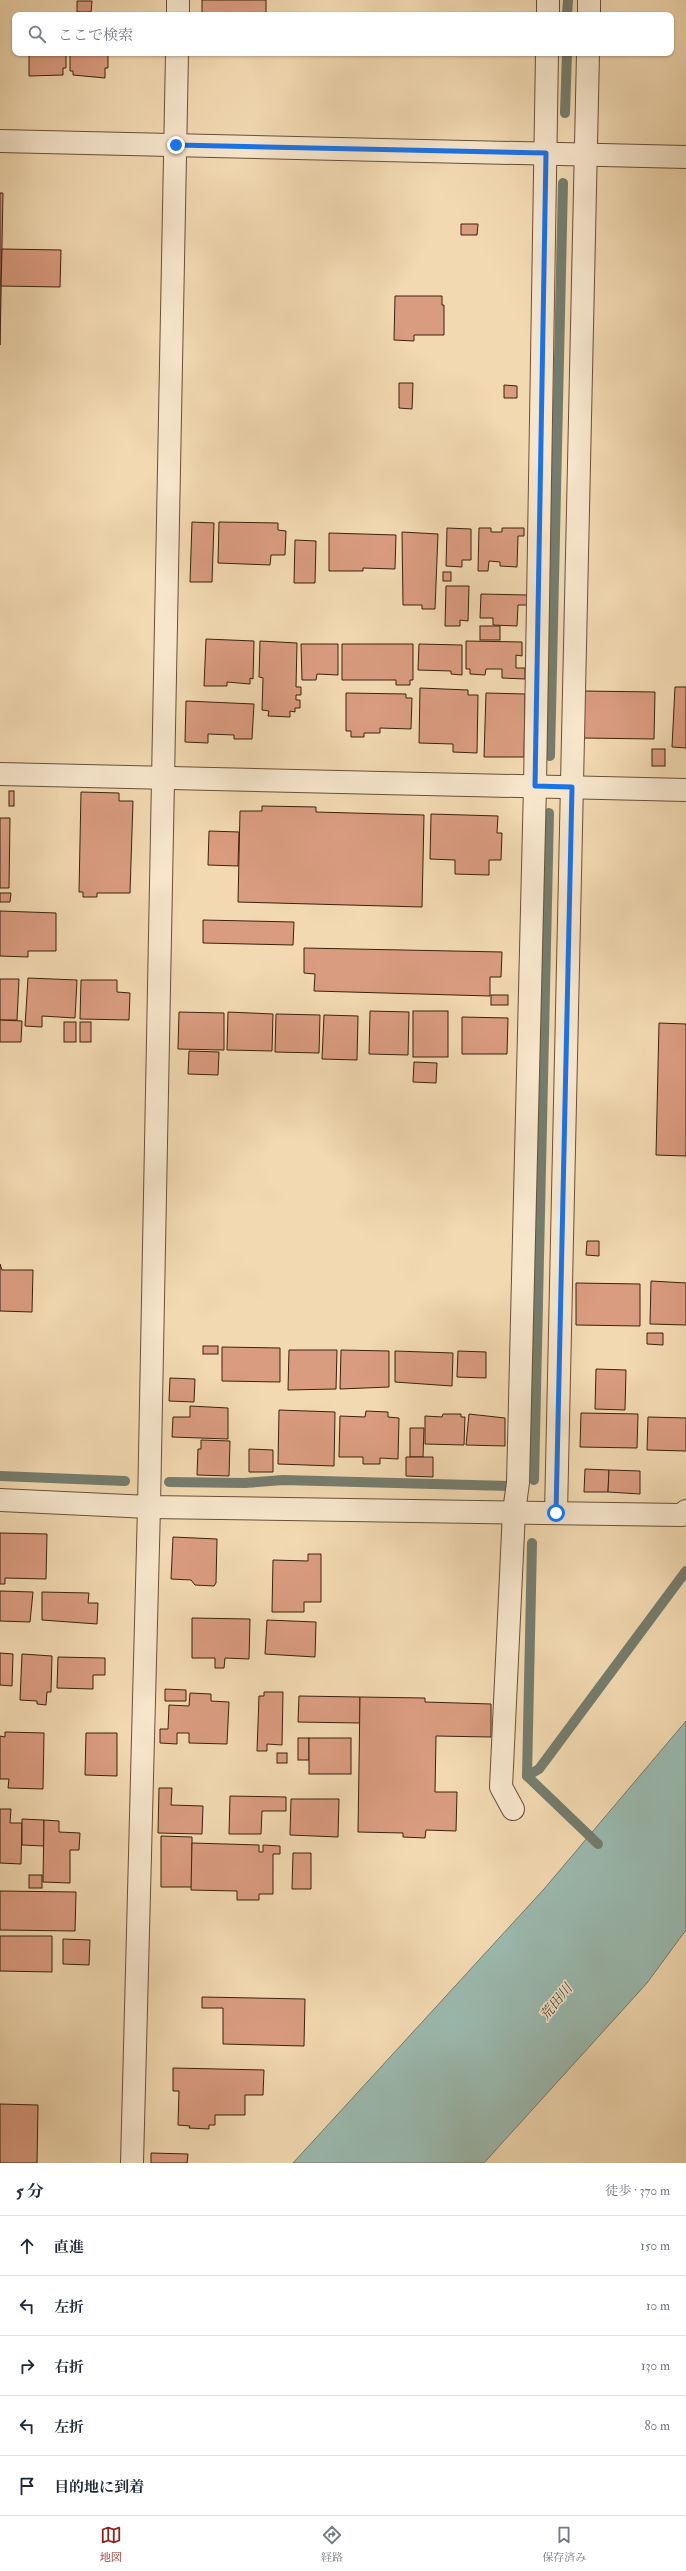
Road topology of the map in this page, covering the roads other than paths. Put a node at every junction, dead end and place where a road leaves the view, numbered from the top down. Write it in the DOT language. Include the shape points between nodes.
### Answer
graph roads {
  1 [pos="178,0"];
  2 [pos="548,0"];
  3 [pos="590,0"];
  4 [pos="178,12"];
  5 [pos="548,12"];
  6 [pos="589,12"];
  7 [pos="178,56"];
  8 [pos="547,56"];
  9 [pos="588,56"];
  10 [pos="0,141"];
  11 [pos="176,145"];
  12 [pos="546,153"];
  13 [pos="586,155"];
  14 [pos="686,156"];
  15 [pos="0,774"];
  16 [pos="163,777"];
  17 [pos="535,786"];
  18 [pos="572,787"];
  19 [pos="686,790"];
  20 [pos="0,1500"];
  21 [pos="149,1507"];
  22 [pos="514,1511"];
  23 [pos="686,1511"];
  24 [pos="556,1513"];
  25 [pos="513,1809"];
  26 [pos="132,2163"];
  1 -- 4 [label="street"];
  2 -- 5 [label="street"];
  3 -- 6 [label="street"];
  7 -- 11 [label="street"];
  8 -- 12 [label="street"];
  9 -- 13 [label="street"];
  10 -- 11 [label="street"];
  11 -- 12 [label="street"];
  11 -- 16 [label="street"];
  12 -- 13 [label="street"];
  12 -- 17 [label="street"];
  13 -- 14 [label="street"];
  13 -- 18 [label="street"];
  15 -- 16 [label="street"];
  16 -- 17 [label="street"];
  16 -- 21 [label="street"];
  17 -- 18 [label="street"];
  17 -- 22 [label="street" via="518,1483"];
  18 -- 19 [label="street"];
  18 -- 24 [label="street"];
  20 -- 21 [label="street"];
  21 -- 22 [label="street"];
  21 -- 26 [label="street"];
  22 -- 24 [label="street"];
  22 -- 25 [label="street" via="501,1787"];
  23 -- 24 [label="street" via="682,1515"];
}
